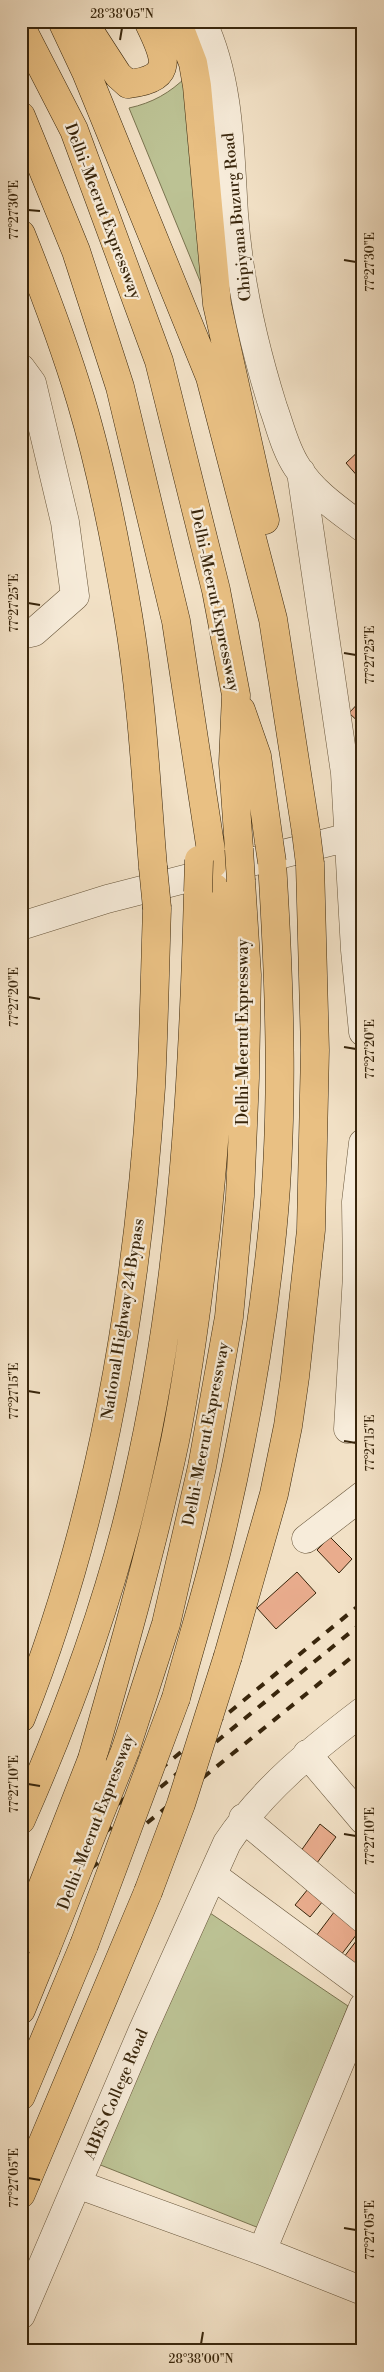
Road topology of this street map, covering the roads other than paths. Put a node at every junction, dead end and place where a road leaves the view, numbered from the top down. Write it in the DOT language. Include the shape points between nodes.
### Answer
graph roads {
  1 [pos="62,21"];
  2 [pos="83,21"];
  3 [pos="148,21"];
  4 [pos="177,21"];
  5 [pos="202,21"];
  6 [pos="21,27"];
  7 [pos="21,116"];
  8 [pos="21,234"];
  9 [pos="21,273"];
  10 [pos="52,313"];
  11 [pos="21,368"];
  12 [pos="301,472"];
  13 [pos="363,528"];
  14 [pos="263,579"];
  15 [pos="26,628"];
  16 [pos="236,695"];
  17 [pos="350,837"];
  18 [pos="206,876"];
  19 [pos="21,926"];
  20 [pos="360,958"];
  21 [pos="363,1032"];
  22 [pos="363,1143"];
  23 [pos="348,1429"];
  24 [pos="363,1495"];
  25 [pos="306,1540"];
  26 [pos="363,1711"];
  27 [pos="21,1718"];
  28 [pos="307,1754"];
  29 [pos="243,1818"];
  30 [pos="21,1820"];
  31 [pos="363,1820"];
  32 [pos="218,1878"];
  33 [pos="363,1919"];
  34 [pos="34,1945"];
  35 [pos="363,1986"];
  36 [pos="363,2007"];
  37 [pos="21,2010"];
  38 [pos="21,2096"];
  39 [pos="77,2184"];
  40 [pos="21,2194"];
  41 [pos="262,2251"];
  42 [pos="363,2291"];
  43 [pos="21,2314"];
  1 -- 14 [label="highway" via="86,72 210,378"];
  2 -- 3 [label="highway" via="118,75 128,84 146,82 156,77 162,67 160,44"];
  4 -- 14 [label="highway" via="193,63 197,86 217,304 266,526"];
  5 -- 12 [label="street, Chipiyana Buzurg Road" via="217,63 226,112 239,271 248,322 282,435"];
  6 -- 16 [label="highway, Delhi-Meerut Expressway" via="74,130 159,361 216,590"];
  7 -- 18 [label="highway" via="76,251 120,388 176,621 201,794"];
  8 -- 10 [label="highway, National Highway 24 Bypass"];
  9 -- 10 [label="highway"];
  10 -- 27 [label="highway, National Highway 24 Bypass, bridge" via="86,420 106,500 128,616 157,908 151,1087 127,1310 95,1484 56,1620"];
  11 -- 15 [label="street" via="32,383 65,522 75,596"];
  12 -- 13 [label="street, Chipiyana Buzurg Road" via="326,500"];
  12 -- 17 [label="street" via="345,773"];
  14 -- 40 [label="highway, bridge" via="273,619 310,864 316,1050 311,1230 296,1377 276,1485 187,1786 148,1892"];
  16 -- 34 [label="highway, Delhi-Meerut Expressway, bridge" via="233,763 247,975 246,1078 229,1317 202,1467 166,1624 126,1751"];
  16 -- 38 [label="highway, bridge" via="257,756 271,852 279,972 280,1088 270,1253 251,1386 222,1530 176,1698 84,1945"];
  17 -- 19 [label="street" via="115,897"];
  17 -- 20 [label="street"];
  18 -- 30 [label="highway" via="186,1152 171,1295 154,1401 135,1491 95,1631 71,1701"];
  18 -- 34 [label="highway, Delhi-Meerut Expressway, bridge" via="220,963 214,1149 198,1302 171,1458 138,1596"];
  20 -- 21 [label="street"];
  22 -- 23 [label="street" via="356,1202 357,1275"];
  24 -- 25 [label="street"];
  26 -- 28 [label="street, ABES College Road"];
  28 -- 29 [label="street, ABES College Road"];
  28 -- 31 [label="street"];
  29 -- 32 [label="street, ABES College Road" via="227,1843"];
  29 -- 33 [label="street"];
  32 -- 35 [label="street"];
  32 -- 39 [label="street, ABES College Road" via="142,2032"];
  34 -- 37 [label="highway, Delhi-Meerut Expressway"];
  36 -- 41 [label="street"];
  39 -- 41 [label="street"];
  39 -- 43 [label="street, ABES College Road"];
  41 -- 42 [label="street"];
}
